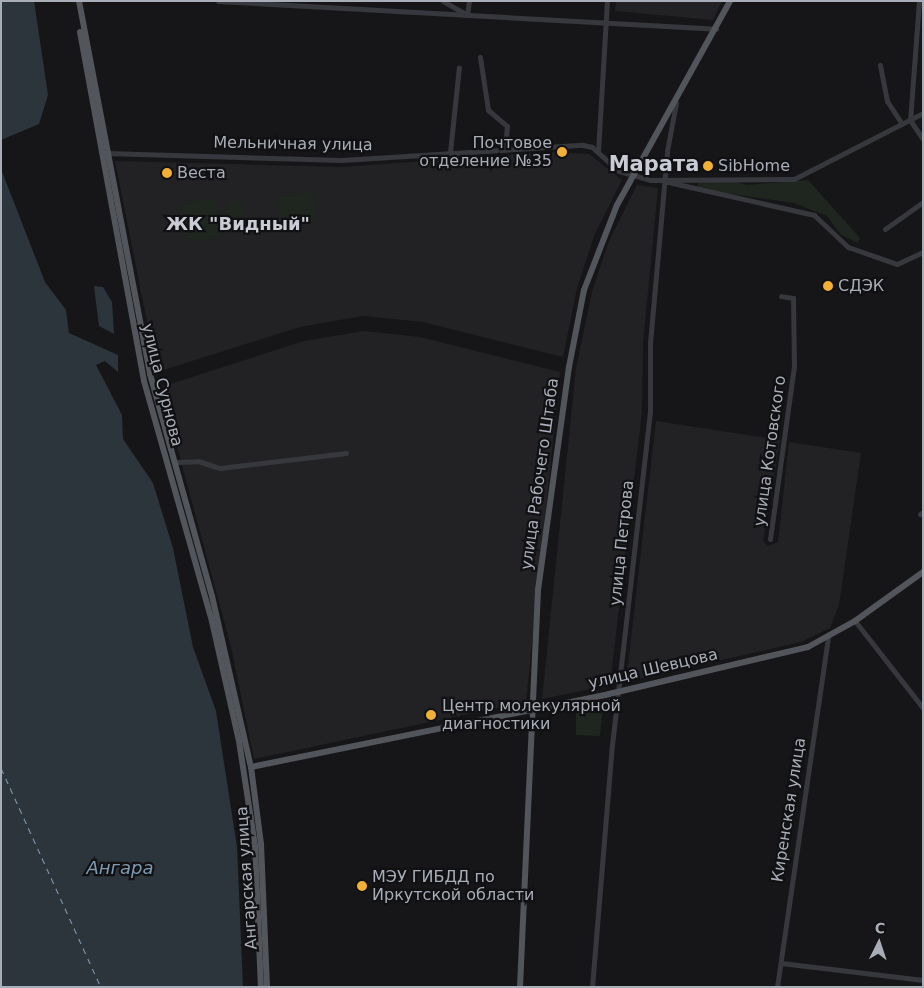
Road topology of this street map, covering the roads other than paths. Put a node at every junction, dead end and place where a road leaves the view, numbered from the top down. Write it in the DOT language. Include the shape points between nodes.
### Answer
graph roads {
  1 [pos="77,1"];
  2 [pos="218,1"];
  3 [pos="443,1"];
  4 [pos="469,1"];
  5 [pos="607,1"];
  6 [pos="730,1"];
  7 [pos="919,1"];
  8 [pos="467,15"];
  9 [pos="606,21"];
  10 [pos="717,29"];
  11 [pos="480,57"];
  12 [pos="880,65"];
  13 [pos="459,68"];
  14 [pos="676,103"];
  15 [pos="923,113"];
  16 [pos="910,120"];
  17 [pos="902,124"];
  18 [pos="923,139"];
  19 [pos="505,148"];
  20 [pos="450,152"];
  21 [pos="598,152"];
  22 [pos="106,153"];
  23 [pos="633,176"];
  24 [pos="665,181"];
  25 [pos="923,202"];
  26 [pos="885,230"];
  27 [pos="923,252"];
  28 [pos="781,296"];
  29 [pos="346,453"];
  30 [pos="174,462"];
  31 [pos="770,539"];
  32 [pos="923,572"];
  33 [pos="855,621"];
  34 [pos="828,638"];
  35 [pos="618,692"];
  36 [pos="923,708"];
  37 [pos="531,709"];
  38 [pos="251,767"];
  39 [pos="244,771"];
  40 [pos="781,963"];
  41 [pos="923,980"];
  42 [pos="261,987"];
  43 [pos="267,987"];
  44 [pos="520,987"];
  45 [pos="592,987"];
  46 [pos="777,987"];
  1 -- 22 [label="main road, улица Сурнова"];
  1 -- 39 [label="main road, улица Сурнова" via="144,381 211,617"];
  2 -- 8 [label="street"];
  3 -- 8 [label="street"];
  4 -- 8 [label="street"];
  5 -- 9 [label="street"];
  6 -- 10 [label="main road, улица Рабочего Штаба"];
  7 -- 16 [label="street"];
  8 -- 9 [label="street"];
  9 -- 10 [label="street"];
  9 -- 21 [label="street"];
  10 -- 14 [label="main road, улица Рабочего Штаба"];
  11 -- 19 [label="street" via="488,110 507,126"];
  12 -- 17 [label="street" via="887,101"];
  13 -- 20 [label="street"];
  14 -- 23 [label="main road, улица Рабочего Штаба"];
  14 -- 24 [label="street, улица Петрова"];
  15 -- 16 [label="street"];
  16 -- 17 [label="street"];
  16 -- 18 [label="street"];
  17 -- 24 [label="street" via="808,176"];
  19 -- 20 [label="street, Мельничная улица"];
  19 -- 21 [label="street, Мельничная улица" via="583,145"];
  20 -- 22 [label="street, Мельничная улица" via="342,160"];
  21 -- 23 [label="street, Мельничная улица"];
  22 -- 30 [label="main road, улица Сурнова" via="150,374"];
  23 -- 24 [label="street"];
  23 -- 37 [label="main road, улица Рабочего Штаба" via="598,248 569,367 538,590"];
  24 -- 27 [label="street" via="695,192 814,215 846,246 897,264"];
  24 -- 35 [label="street, улица Петрова" via="650,343 650,412"];
  25 -- 26 [label="street"];
  28 -- 31 [label="street, улица Котовского" via="793,298 794,367"];
  29 -- 30 [label="street" via="220,468 198,461"];
  30 -- 38 [label="main road, улица Сурнова" via="216,612"];
  32 -- 33 [label="main road, улица Шевцова"];
  33 -- 34 [label="main road, улица Шевцова"];
  33 -- 36 [label="street"];
  34 -- 35 [label="main road, улица Шевцова" via="808,647"];
  34 -- 40 [label="street, Киренская улица"];
  35 -- 37 [label="main road, улица Шевцова"];
  35 -- 45 [label="street, улица Петрова"];
  37 -- 38 [label="main road, улица Шевцова"];
  37 -- 44 [label="main road, улица Рабочего Штаба"];
  38 -- 43 [label="main road, Ангарская улица" via="262,852"];
  39 -- 42 [label="main road, Ангарская улица" via="258,890"];
  40 -- 41 [label="street"];
  40 -- 46 [label="street, Киренская улица"];
}
